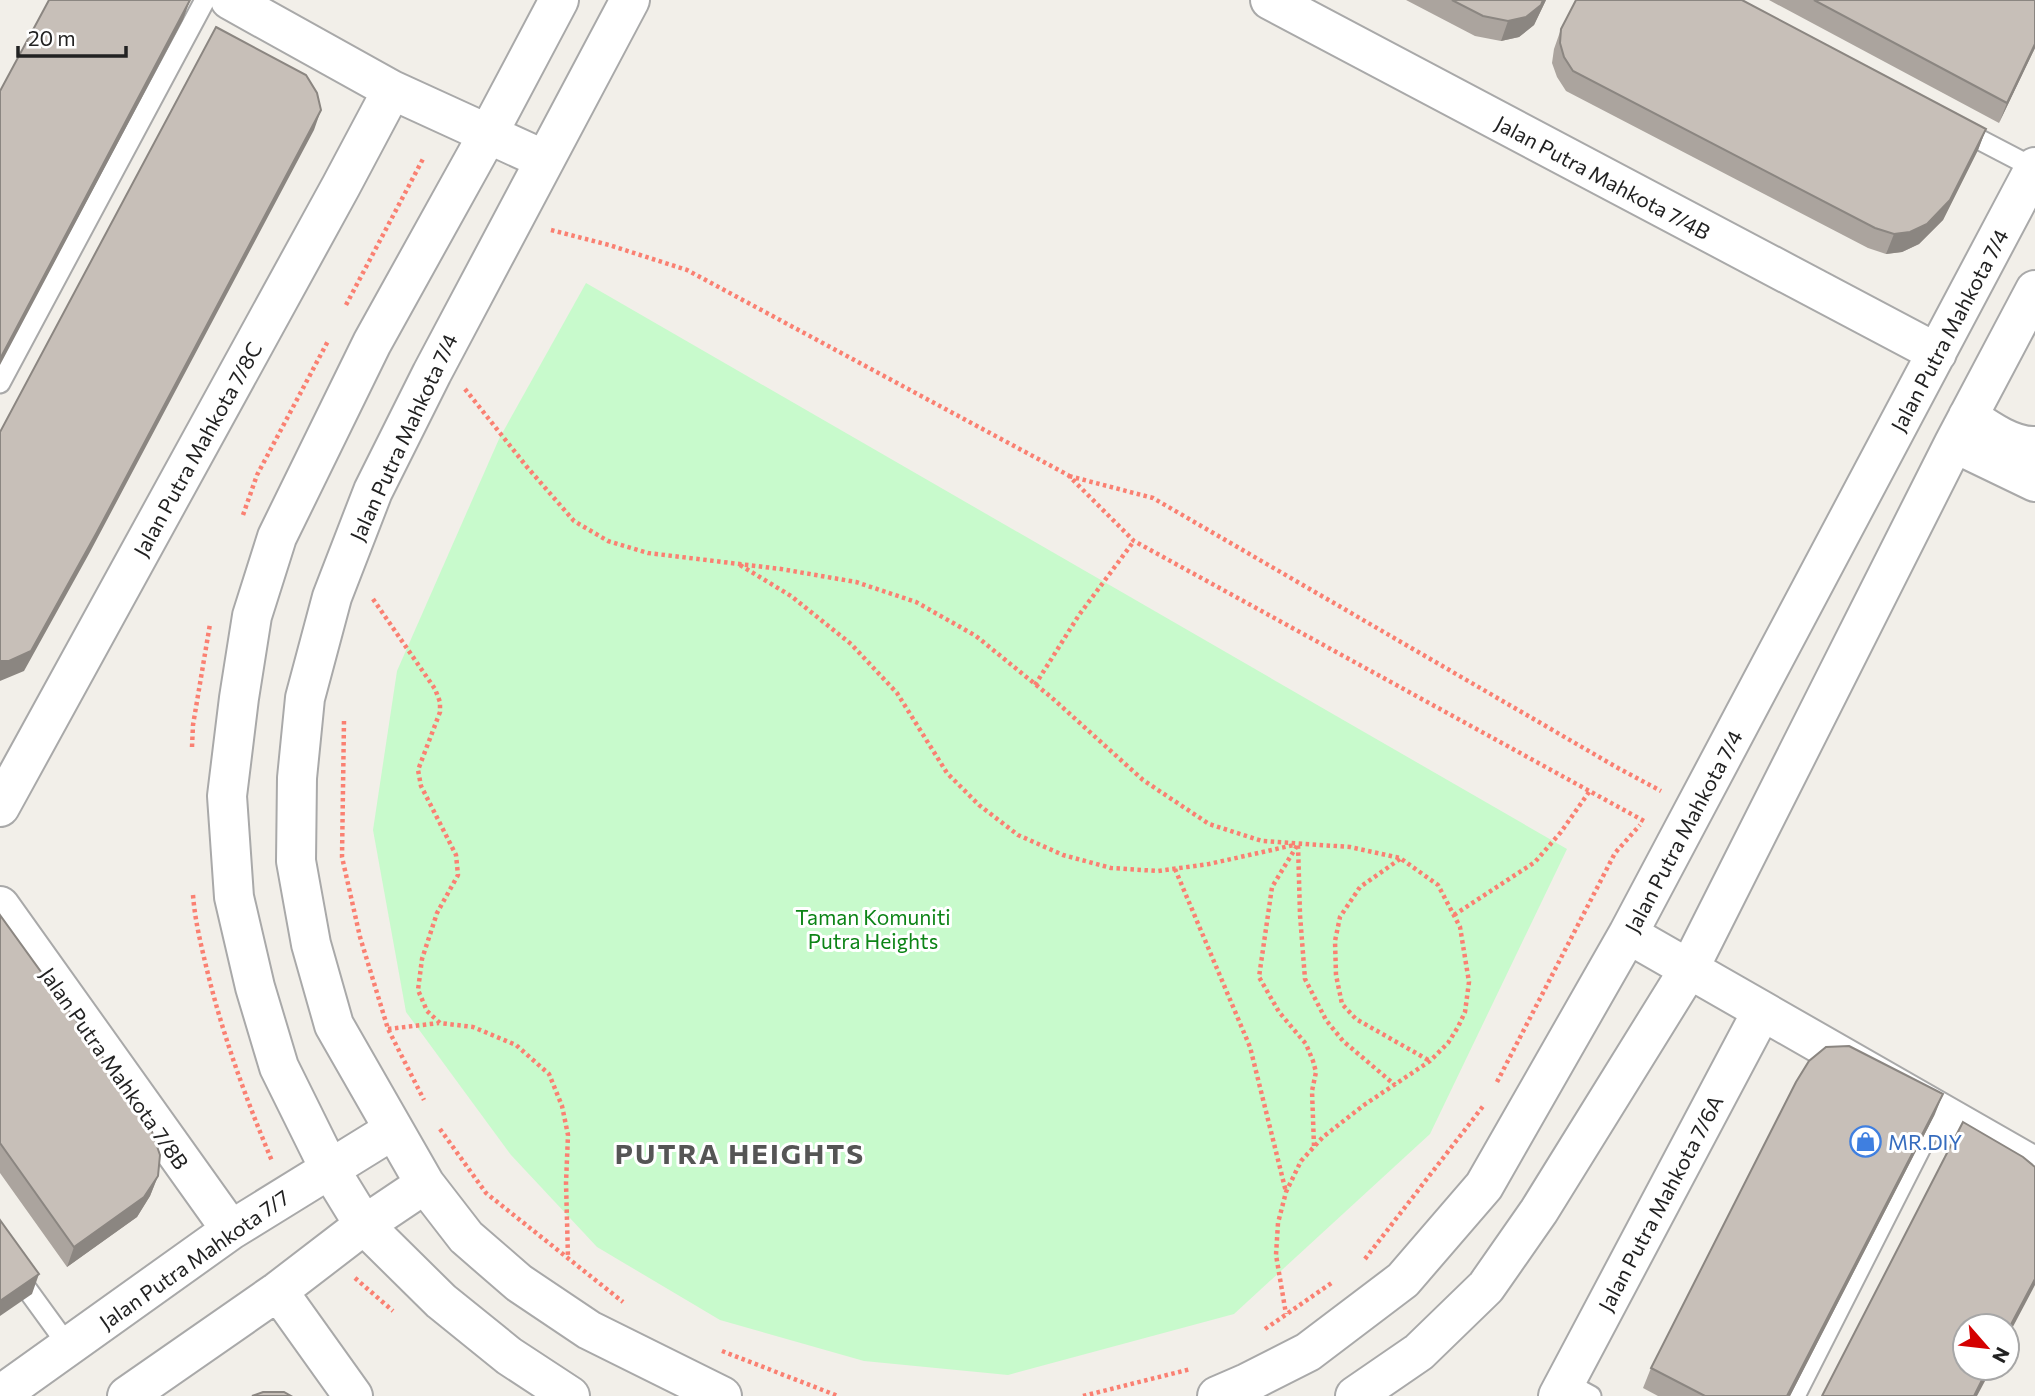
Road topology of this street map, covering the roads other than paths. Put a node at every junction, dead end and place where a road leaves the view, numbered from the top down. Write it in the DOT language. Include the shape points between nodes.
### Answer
graph roads {
  1 [pos="205,0"];
  2 [pos="230,0"];
  3 [pos="559,0"];
  4 [pos="630,0"];
  5 [pos="1270,0"];
  6 [pos="391,90"];
  7 [pos="1947,123"];
  8 [pos="488,134"];
  9 [pos="545,160"];
  10 [pos="2035,168"];
  11 [pos="2035,290"];
  12 [pos="1937,353"];
  13 [pos="0,383"];
  14 [pos="1961,430"];
  15 [pos="2035,446"];
  16 [pos="2035,482"];
  17 [pos="0,807"];
  18 [pos="0,906"];
  19 [pos="1628,934"];
  20 [pos="1689,969"];
  21 [pos="1762,1011"];
  22 [pos="1939,1112"];
  23 [pos="393,1130"];
  24 [pos="2035,1167"];
  25 [pos="329,1168"];
  26 [pos="425,1184"];
  27 [pos="364,1224"];
  28 [pos="231,1230"];
  29 [pos="0,1252"];
  30 [pos="278,1292"];
  31 [pos="69,1347"];
  32 [pos="1208,1382"];
  33 [pos="1572,1391"];
  34 [pos="0,1395"];
  35 [pos="127,1396"];
  36 [pos="354,1396"];
  37 [pos="570,1396"];
  38 [pos="722,1396"];
  39 [pos="1355,1396"];
  40 [pos="1795,1396"];
  1 -- 13 [label="lane"];
  2 -- 6 [label="street"];
  3 -- 8 [label="street"];
  4 -- 9 [label="street, Jalan Putra Mahkota 7/4"];
  5 -- 12 [label="street, Jalan Putra Mahkota 7/4B"];
  6 -- 8 [label="street"];
  6 -- 17 [label="street, Jalan Putra Mahkota 7/8C"];
  7 -- 10 [label="lane"];
  8 -- 9 [label="street"];
  8 -- 25 [label="street" via="372,343 277,537 252,616 239,698 227,796 234,897 279,1067"];
  9 -- 23 [label="street, Jalan Putra Mahkota 7/4" via="373,491 332,597 305,698 296,861 312,944 334,1025"];
  10 -- 12 [label="street, Jalan Putra Mahkota 7/4"];
  11 -- 14 [label="street"];
  12 -- 19 [label="street, Jalan Putra Mahkota 7/4"];
  14 -- 15 [label="street"];
  14 -- 16 [label="street"];
  14 -- 20 [label="street"];
  18 -- 28 [label="street, Jalan Putra Mahkota 7/8B"];
  19 -- 20 [label="street"];
  19 -- 32 [label="street, Jalan Putra Mahkota 7/4" via="1485,1186 1403,1280 1308,1352 1247,1383"];
  20 -- 21 [label="street"];
  20 -- 39 [label="street" via="1486,1287 1419,1352"];
  21 -- 22 [label="street"];
  21 -- 33 [label="street, Jalan Putra Mahkota 7/6A"];
  22 -- 24 [label="street"];
  22 -- 40 [label="lane"];
  23 -- 25 [label="street, Jalan Putra Mahkota 7/7"];
  23 -- 26 [label="street, Jalan Putra Mahkota 7/4"];
  25 -- 27 [label="street"];
  25 -- 28 [label="street, Jalan Putra Mahkota 7/7"];
  26 -- 27 [label="street"];
  26 -- 38 [label="street, Jalan Putra Mahkota 7/4" via="466,1237 519,1283 589,1330"];
  27 -- 30 [label="street"];
  27 -- 37 [label="street" via="441,1301 509,1356"];
  28 -- 31 [label="street, Jalan Putra Mahkota 7/7"];
  29 -- 31 [label="lane"];
  30 -- 35 [label="street"];
  30 -- 36 [label="street"];
  31 -- 34 [label="street, Jalan Putra Mahkota 7/7"];
}
